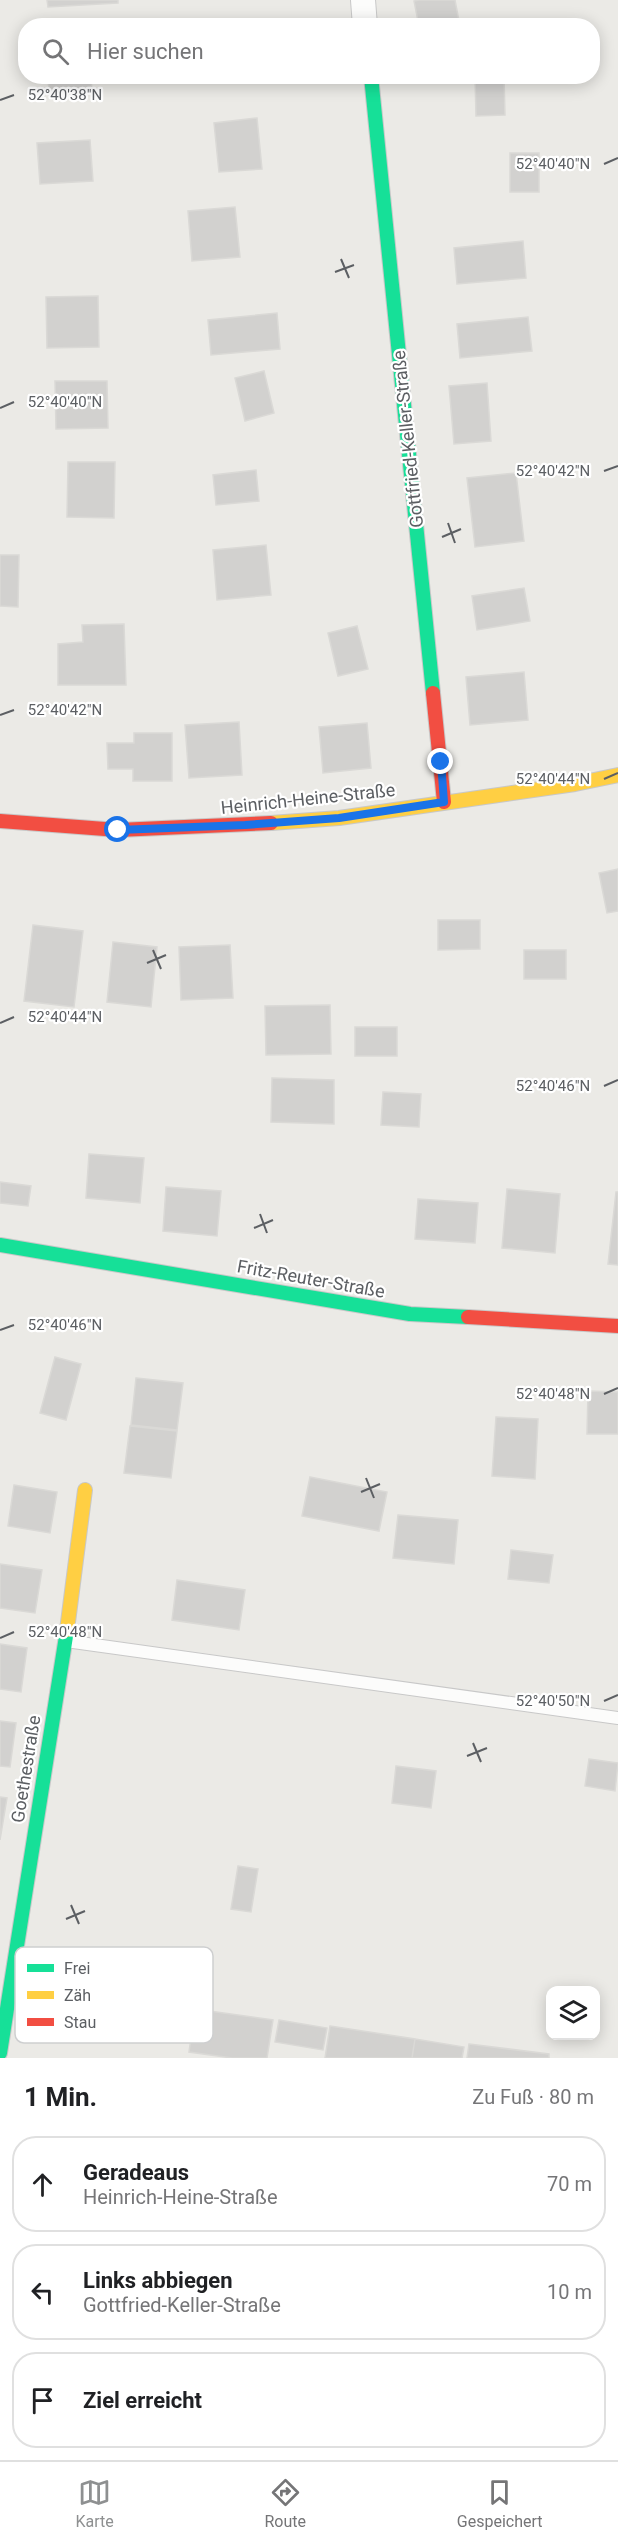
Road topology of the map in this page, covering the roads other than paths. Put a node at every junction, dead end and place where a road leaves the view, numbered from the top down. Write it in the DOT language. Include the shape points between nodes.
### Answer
graph roads {
  1 [pos="363,0"];
  2 [pos="364,18"];
  3 [pos="372,84"];
  4 [pos="618,775"];
  5 [pos="444,802"];
  6 [pos="0,821"];
  7 [pos="0,1245"];
  8 [pos="618,1326"];
  9 [pos="85,1490"];
  10 [pos="65,1641"];
  11 [pos="618,1718"];
  12 [pos="17,1947"];
  13 [pos="15,1958"];
  14 [pos="0,2053"];
  1 -- 2 [label="street"];
  3 -- 5 [label="street, Gottfried-Keller-Straße"];
  4 -- 5 [label="street, Heinrich-Heine-Straße"];
  5 -- 6 [label="street, Heinrich-Heine-Straße" via="339,818 188,828 118,830"];
  7 -- 8 [label="street, Fritz-Reuter-Straße" via="410,1314"];
  9 -- 10 [label="street, Goethestraße"];
  10 -- 11 [label="lane"];
  10 -- 12 [label="street, Goethestraße"];
  13 -- 14 [label="street, Goethestraße"];
}
